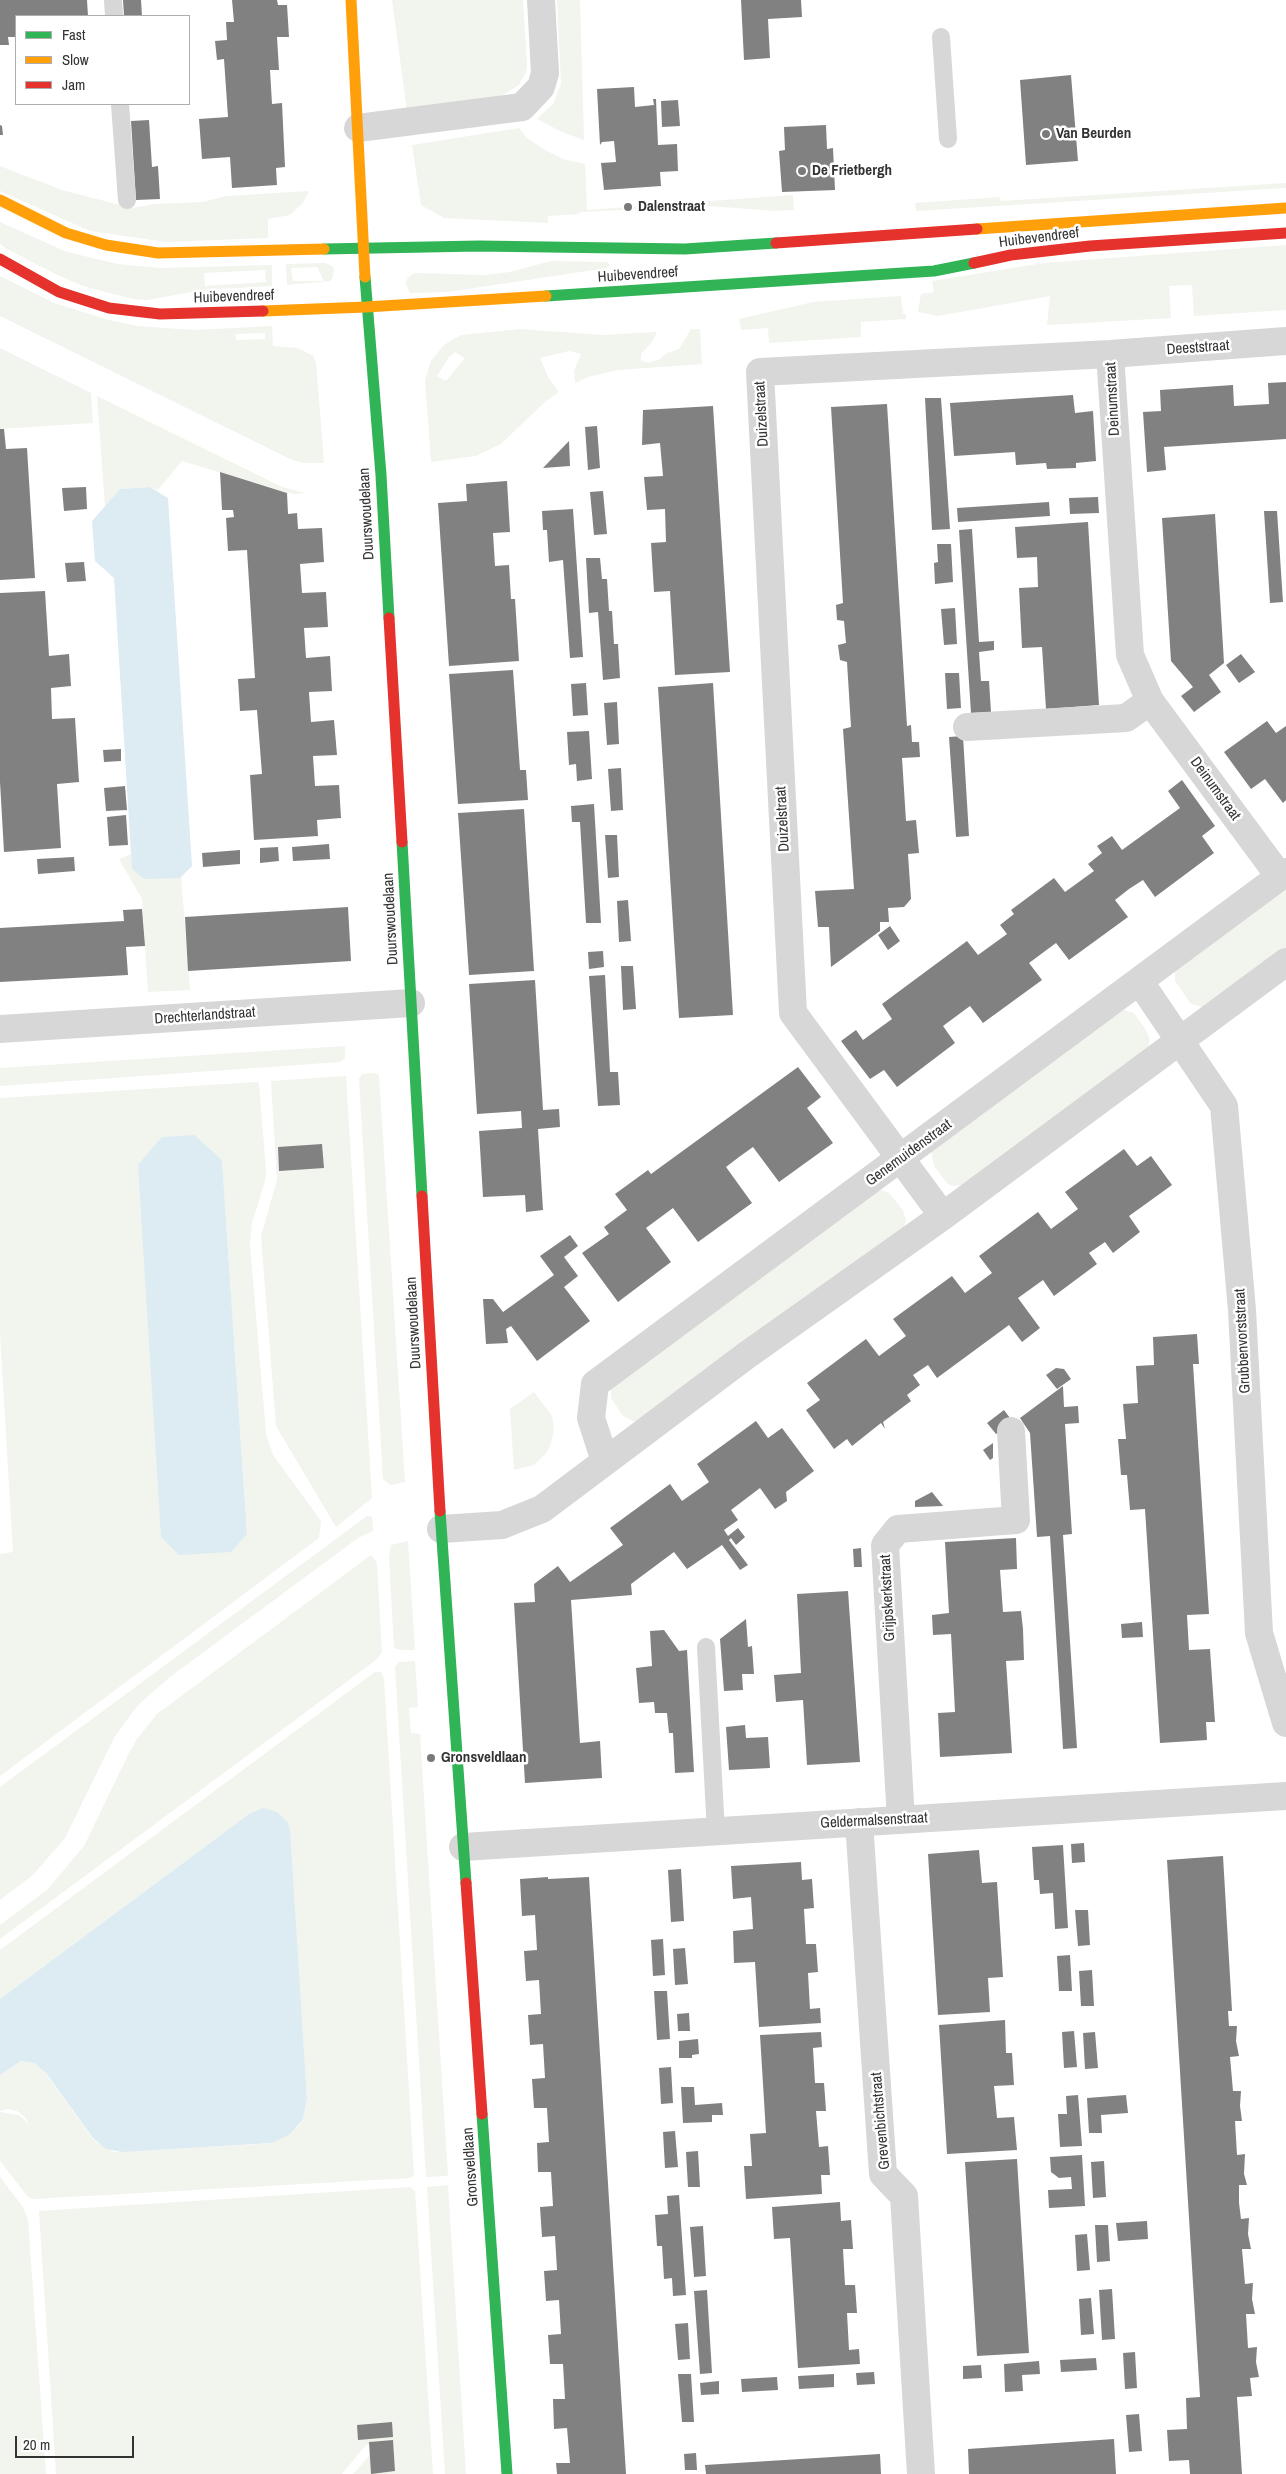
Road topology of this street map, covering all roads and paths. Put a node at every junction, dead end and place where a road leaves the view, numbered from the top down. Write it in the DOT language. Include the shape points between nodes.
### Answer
graph roads {
  1 [pos="113,0"];
  2 [pos="351,0"];
  3 [pos="541,0"];
  4 [pos="114,15"];
  5 [pos="941,37"];
  6 [pos="120,105"];
  7 [pos="358,128"];
  8 [pos="948,139"];
  9 [pos="0,200"];
  10 [pos="127,200"];
  11 [pos="1286,208"];
  12 [pos="1286,233"];
  13 [pos="364,248"];
  14 [pos="0,259"];
  15 [pos="366,307"];
  16 [pos="1286,341"];
  17 [pos="1110,354"];
  18 [pos="760,372"];
  19 [pos="1150,700"];
  20 [pos="967,727"];
  21 [pos="1283,874"];
  22 [pos="1286,962"];
  23 [pos="1140,982"];
  24 [pos="411,1003"];
  25 [pos="0,1029"];
  26 [pos="1182,1041"];
  27 [pos="902,1158"];
  28 [pos="943,1216"];
  29 [pos="1011,1432"];
  30 [pos="605,1461"];
  31 [pos="441,1529"];
  32 [pos="706,1647"];
  33 [pos="1286,1723"];
  34 [pos="1286,1796"];
  35 [pos="901,1820"];
  36 [pos="859,1822"];
  37 [pos="716,1832"];
  38 [pos="463,1847"];
  39 [pos="507,2474"];
  40 [pos="921,2474"];
  1 -- 4 [label="lane"];
  2 -- 7 [label="street"];
  3 -- 7 [label="street" via="545,73 541,87 522,107"];
  5 -- 8 [label="lane"];
  6 -- 10 [label="lane"];
  7 -- 13 [label="street"];
  9 -- 13 [label="street, Huibevendreef" via="66,233 106,245 158,253"];
  11 -- 13 [label="street, Huibevendreef" via="695,249"];
  12 -- 15 [label="street, Huibevendreef" via="1090,246 1011,255 934,271"];
  13 -- 15 [label="street"];
  14 -- 15 [label="street, Huibevendreef" via="59,292 109,308 160,314"];
  15 -- 24 [label="street, Duurswoudelaan" via="381,475"];
  16 -- 17 [label="street, Deeststraat"];
  17 -- 18 [label="street, Deinumstraat"];
  17 -- 19 [label="street, Deinumstraat" via="1130,655"];
  18 -- 27 [label="street, Duizelstraat" via="793,1013"];
  19 -- 20 [label="street" via="1126,718"];
  19 -- 21 [label="street, Deinumstraat"];
  21 -- 23 [label="street, Genemuidenstraat"];
  22 -- 26 [label="street"];
  23 -- 26 [label="street, Grubbenvorststraat"];
  23 -- 27 [label="street, Genemuidenstraat"];
  24 -- 25 [label="street, Drechterlandstraat"];
  24 -- 31 [label="street, Duurswoudelaan"];
  26 -- 28 [label="street"];
  26 -- 33 [label="street, Grubbenvorststraat" via="1224,1106 1242,1310 1259,1633"];
  27 -- 28 [label="street, Duizelstraat"];
  27 -- 30 [label="street, Genemuidenstraat" via="595,1384 591,1418"];
  28 -- 30 [label="street" via="747,1354"];
  29 -- 35 [label="street, Grijpskerkstraat" via="1016,1520 898,1529 885,1545"];
  30 -- 31 [label="street" via="542,1509 502,1525"];
  31 -- 38 [label="street, Gronsveldlaan"];
  32 -- 37 [label="lane"];
  34 -- 35 [label="street, Geldermalsenstraat"];
  35 -- 36 [label="street, Geldermalsenstraat"];
  36 -- 37 [label="street, Geldermalsenstraat"];
  36 -- 40 [label="street, Grevenbichtstraat" via="883,2174 904,2196"];
  37 -- 38 [label="street, Geldermalsenstraat"];
  38 -- 39 [label="street, Gronsveldlaan"];
}
